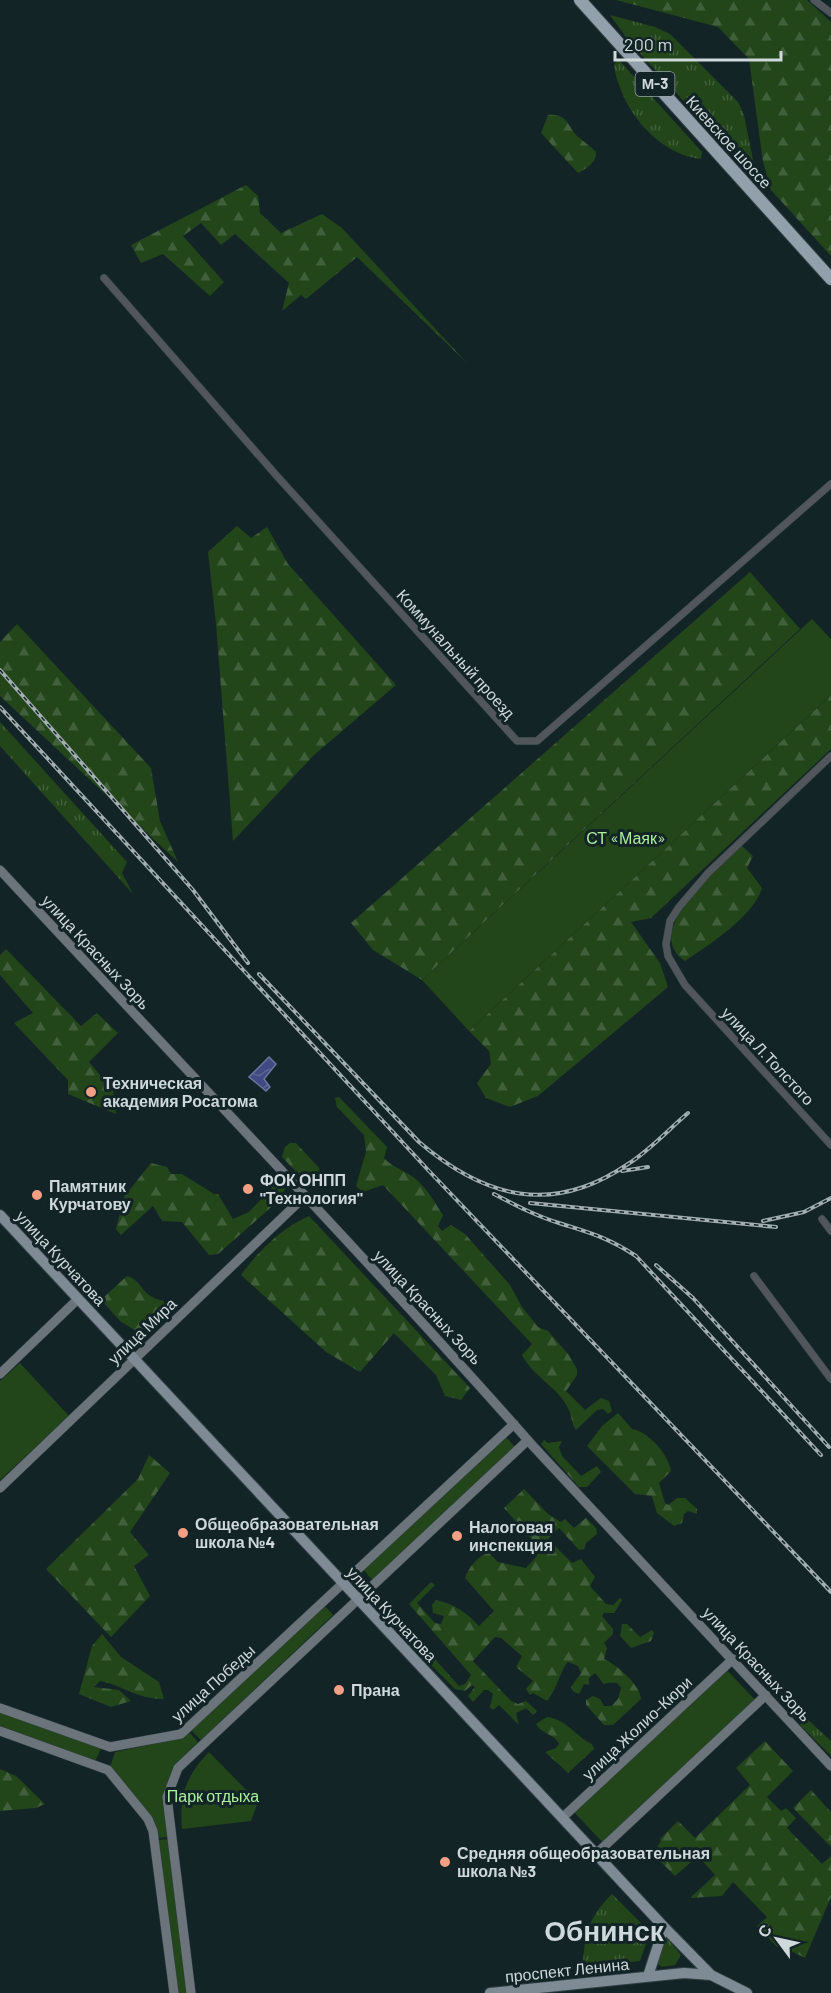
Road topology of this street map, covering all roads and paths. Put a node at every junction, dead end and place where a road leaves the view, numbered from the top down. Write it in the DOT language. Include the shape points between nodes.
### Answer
graph roads {
  1 [pos="580,0"];
  2 [pos="814,0"];
  3 [pos="831,14"];
  4 [pos="104,278"];
  5 [pos="831,279"];
  6 [pos="831,484"];
  7 [pos="831,756"];
  8 [pos="0,870"];
  9 [pos="831,1145"];
  10 [pos="306,1196"];
  11 [pos="0,1215"];
  12 [pos="822,1219"];
  13 [pos="831,1231"];
  14 [pos="754,1276"];
  15 [pos="78,1299"];
  16 [pos="134,1359"];
  17 [pos="0,1374"];
  18 [pos="831,1378"];
  19 [pos="514,1424"];
  20 [pos="528,1440"];
  21 [pos="0,1488"];
  22 [pos="344,1584"];
  23 [pos="358,1598"];
  24 [pos="733,1659"];
  25 [pos="766,1695"];
  26 [pos="0,1708"];
  27 [pos="0,1731"];
  28 [pos="106,1757"];
  29 [pos="831,1766"];
  30 [pos="562,1818"];
  31 [pos="596,1854"];
  32 [pos="664,1927"];
  33 [pos="711,1975"];
  34 [pos="648,1976"];
  35 [pos="547,1990"];
  36 [pos="174,1993"];
  37 [pos="191,1993"];
  38 [pos="490,1993"];
  39 [pos="747,1993"];
  1 -- 5 [label="highway, Киевское шоссе / М-3"];
  2 -- 3 [label="street"];
  4 -- 6 [label="street, Коммунальный проезд" via="517,741 537,741"];
  7 -- 9 [label="street, улица Л.Толстого" via="708,873 670,921 666,944 668,956 685,985"];
  8 -- 10 [label="street, улица Красных Зорь"];
  10 -- 16 [label="street, улица Мира"];
  10 -- 19 [label="street, улица Красных Зорь"];
  11 -- 15 [label="main road, улица Курчатова"];
  12 -- 13 [label="street"];
  14 -- 18 [label="street"];
  15 -- 16 [label="main road, улица Курчатова"];
  15 -- 17 [label="street"];
  16 -- 21 [label="street, улица Мира"];
  16 -- 22 [label="main road, улица Курчатова"];
  19 -- 20 [label="street, улица Красных Зорь"];
  19 -- 22 [label="street, улица Победы"];
  20 -- 23 [label="street"];
  20 -- 24 [label="street, улица Красных Зорь"];
  22 -- 23 [label="main road, улица Курчатова"];
  22 -- 28 [label="street, улица Победы" via="181,1734"];
  23 -- 30 [label="main road, улица Курчатова"];
  23 -- 37 [label="street" via="178,1768 167,1797"];
  24 -- 25 [label="street, улица Красных Зорь"];
  24 -- 30 [label="street, улица Жолио-Кюри"];
  25 -- 29 [label="street, улица Красных Зорь"];
  25 -- 31 [label="street"];
  26 -- 28 [label="street"];
  27 -- 28 [label="street"];
  28 -- 36 [label="street" via="108,1770 151,1825"];
  30 -- 31 [label="main road, улица Курчатова"];
  31 -- 32 [label="main road, улица Курчатова"];
  32 -- 33 [label="main road, улица Курчатова"];
  32 -- 34 [label="main road"];
  33 -- 34 [label="main road, проспект Ленина"];
  33 -- 39 [label="main road"];
  34 -- 35 [label="main road, проспект Ленина"];
  35 -- 38 [label="main road, проспект Ленина"];
}
